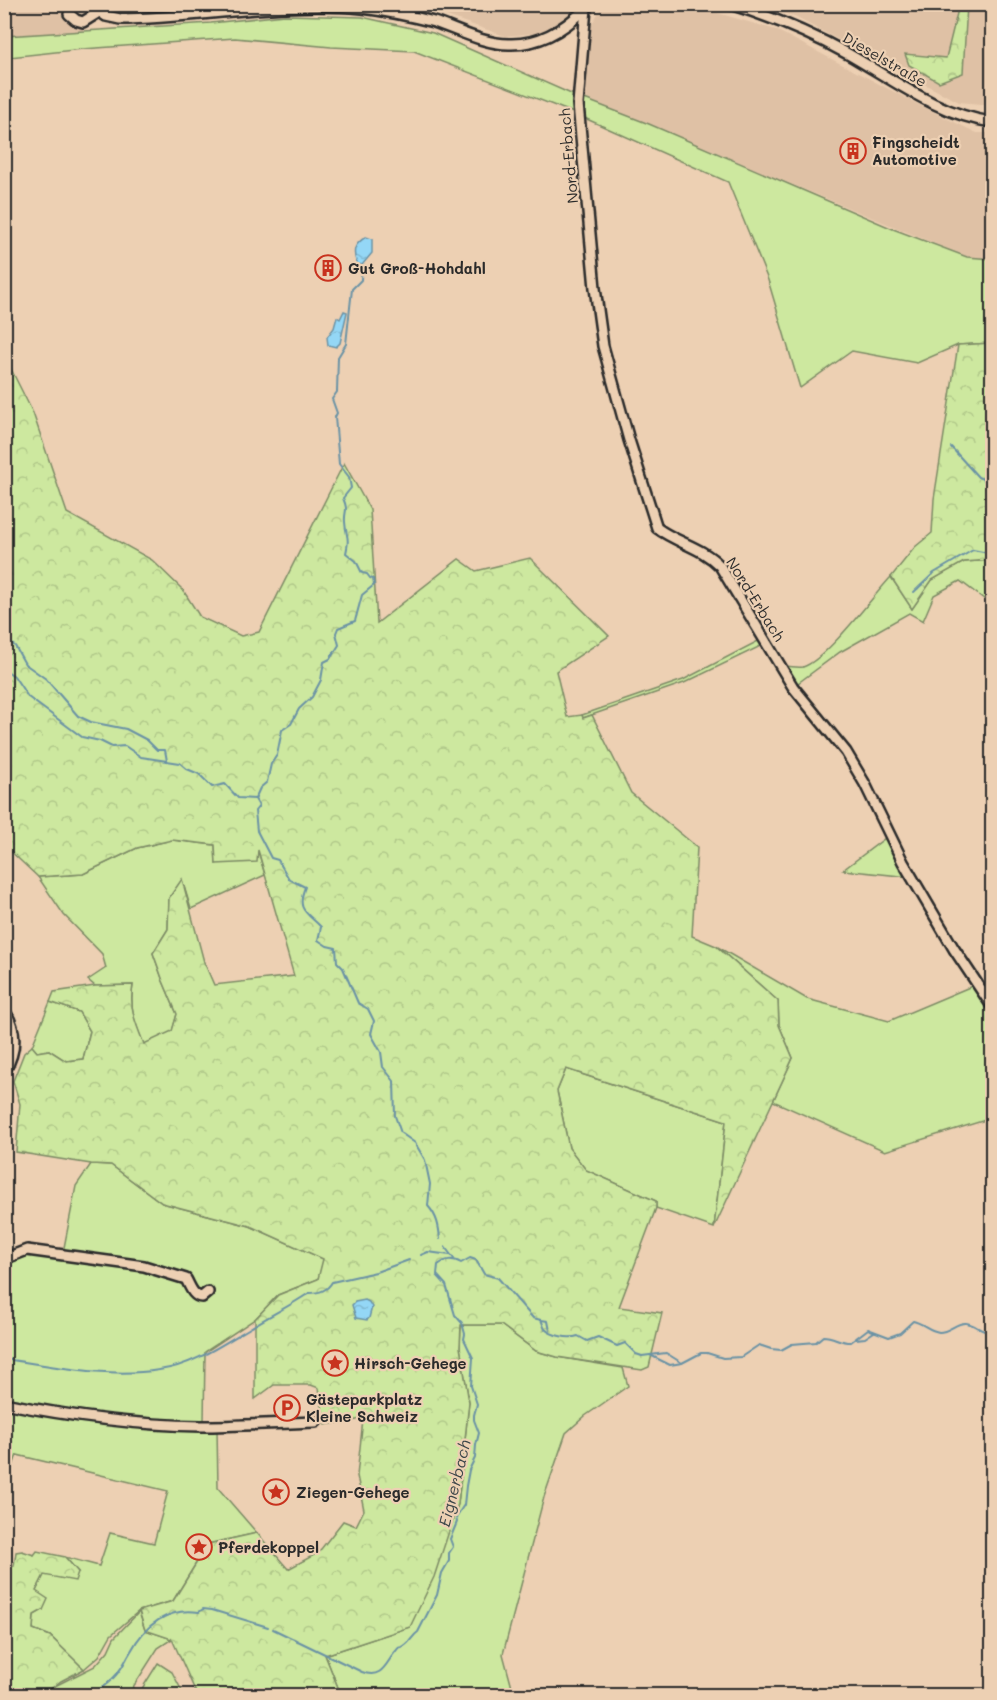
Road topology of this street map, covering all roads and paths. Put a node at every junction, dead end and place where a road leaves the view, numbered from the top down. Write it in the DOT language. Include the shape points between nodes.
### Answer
graph roads {
  1 [pos="89,4"];
  2 [pos="730,4"];
  3 [pos="281,5"];
  4 [pos="587,6"];
  5 [pos="99,12"];
  6 [pos="69,14"];
  7 [pos="993,122"];
  8 [pos="993,1006"];
  9 [pos="4,1010"];
  10 [pos="4,1072"];
  11 [pos="4,1259"];
  12 [pos="208,1292"];
  13 [pos="4,1403"];
  14 [pos="316,1422"];
  1 -- 5 [label="street"];
  2 -- 7 [label="street, Dieselstraße" via="790,25 951,112"];
  3 -- 4 [label="street" via="328,5 400,14 508,44 549,36"];
  3 -- 5 [label="street" via="124,20"];
  4 -- 8 [label="street, Nord-Erbach" via="578,104 603,346 657,528 704,552 720,566 794,687 851,760 903,862"];
  5 -- 6 [label="street" via="83,22"];
  9 -- 10 [label="street" via="13,1029 14,1053"];
  11 -- 12 [label="street" via="27,1250 144,1266 186,1279 199,1297"];
  13 -- 14 [label="street" via="164,1424"];
}
